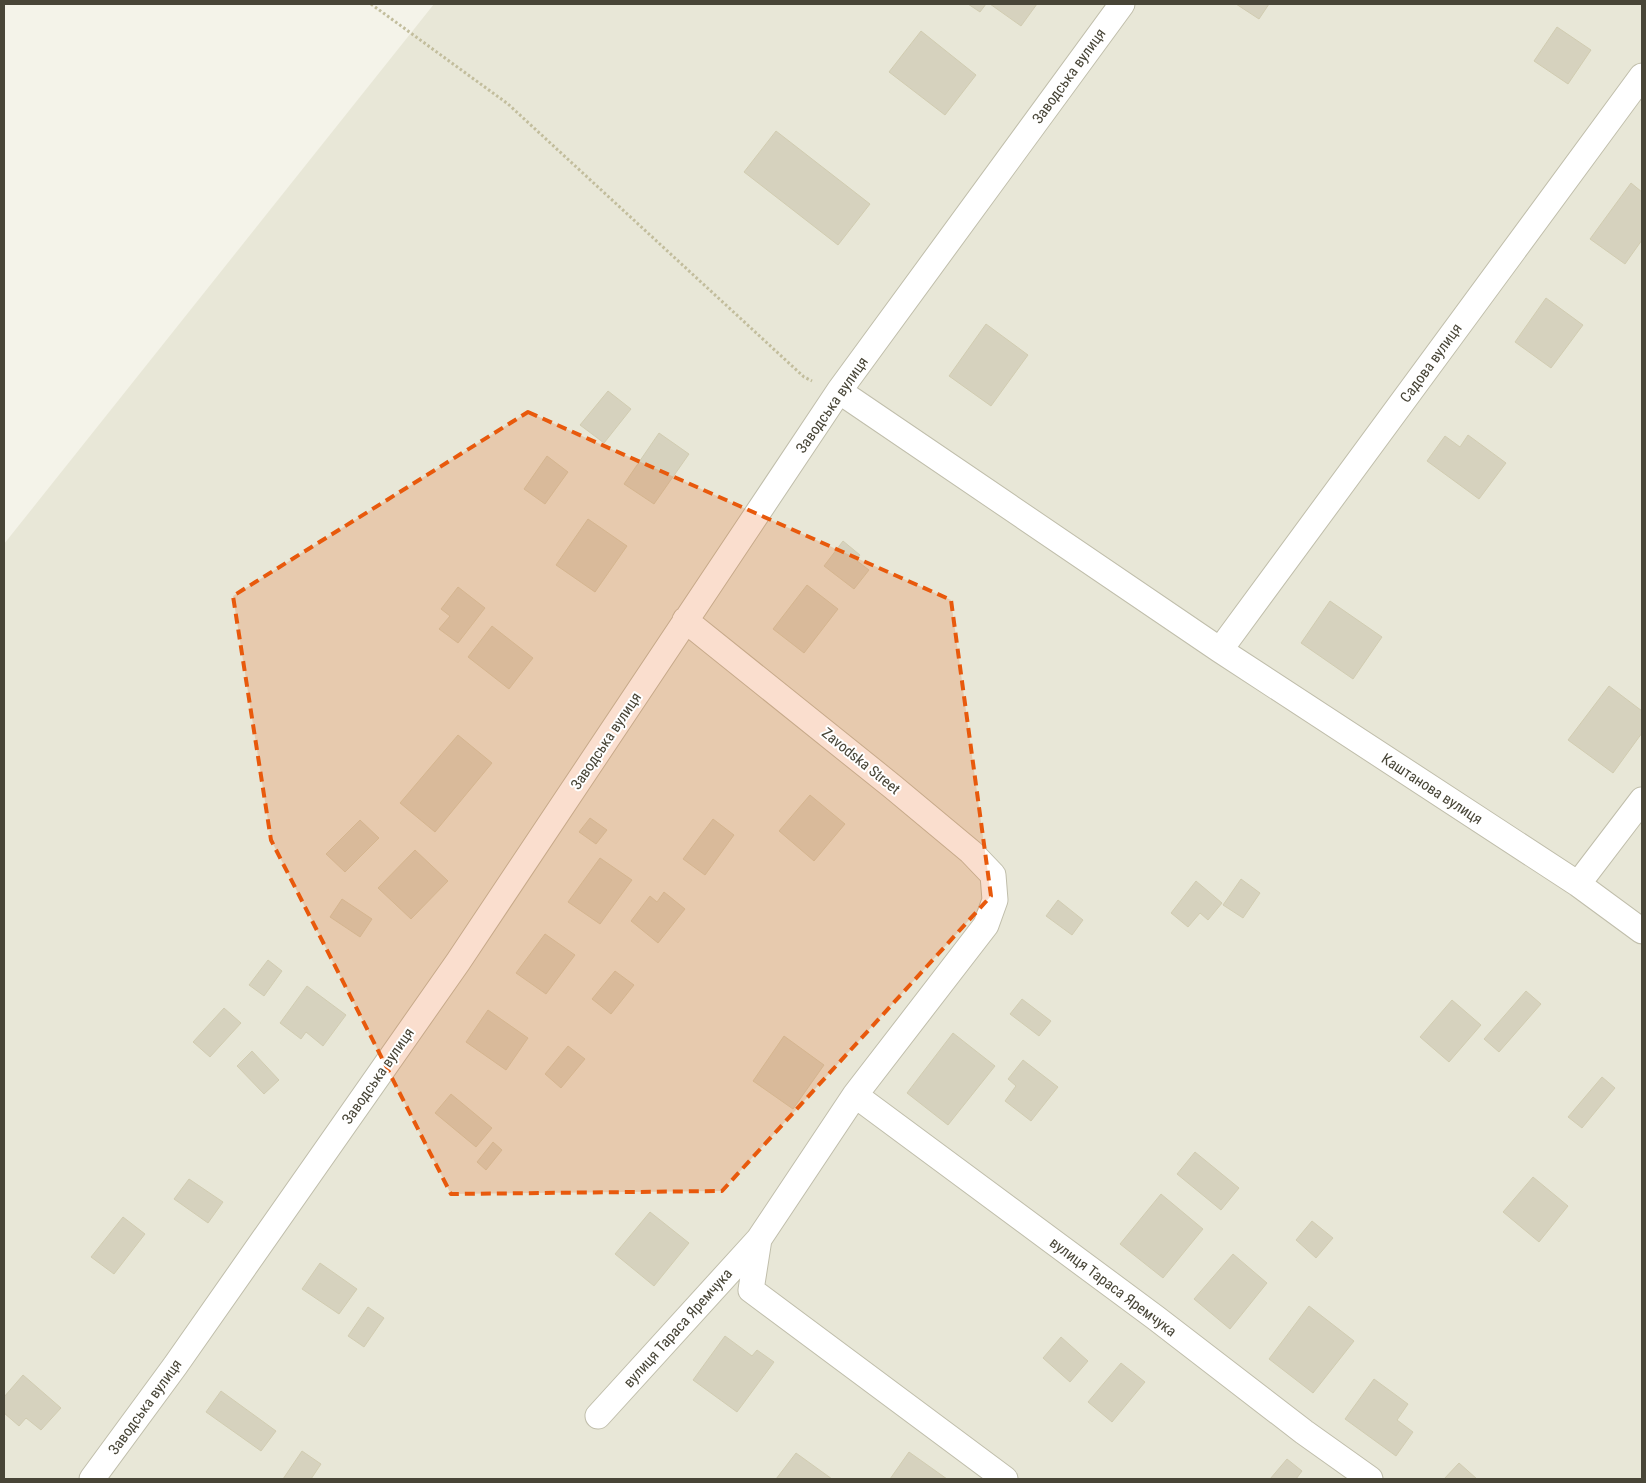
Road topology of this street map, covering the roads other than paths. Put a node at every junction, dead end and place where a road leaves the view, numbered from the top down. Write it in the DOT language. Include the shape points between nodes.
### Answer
graph roads {
  1 [pos="1122,4"];
  2 [pos="1642,76"];
  3 [pos="839,391"];
  4 [pos="685,620"];
  5 [pos="1220,650"];
  6 [pos="1642,800"];
  7 [pos="1578,884"];
  8 [pos="986,925"];
  9 [pos="1642,931"];
  10 [pos="855,1095"];
  11 [pos="759,1240"];
  12 [pos="598,1416"];
  13 [pos="92,1479"];
  14 [pos="1005,1479"];
  15 [pos="1370,1479"];
  1 -- 3 [label="street, Заводська вулиця"];
  2 -- 5 [label="street, Садова вулиця"];
  3 -- 4 [label="street, Заводська вулиця"];
  3 -- 5 [label="street, Каштанова вулиця"];
  4 -- 8 [label="street, Zavodska Street" via="893,786 993,874 995,900"];
  4 -- 13 [label="street, Заводська вулиця" via="458,962"];
  5 -- 7 [label="street, Каштанова вулиця"];
  6 -- 7 [label="street"];
  7 -- 9 [label="street, Каштанова вулиця"];
  8 -- 10 [label="street, вулиця Тараса Яремчука"];
  10 -- 11 [label="street, вулиця Тараса Яремчука"];
  10 -- 15 [label="street, вулиця Тараса Яремчука"];
  11 -- 12 [label="street, вулиця Тараса Яремчука"];
  11 -- 14 [label="street, вулиця Тараса Яремчука" via="751,1290"];
}
